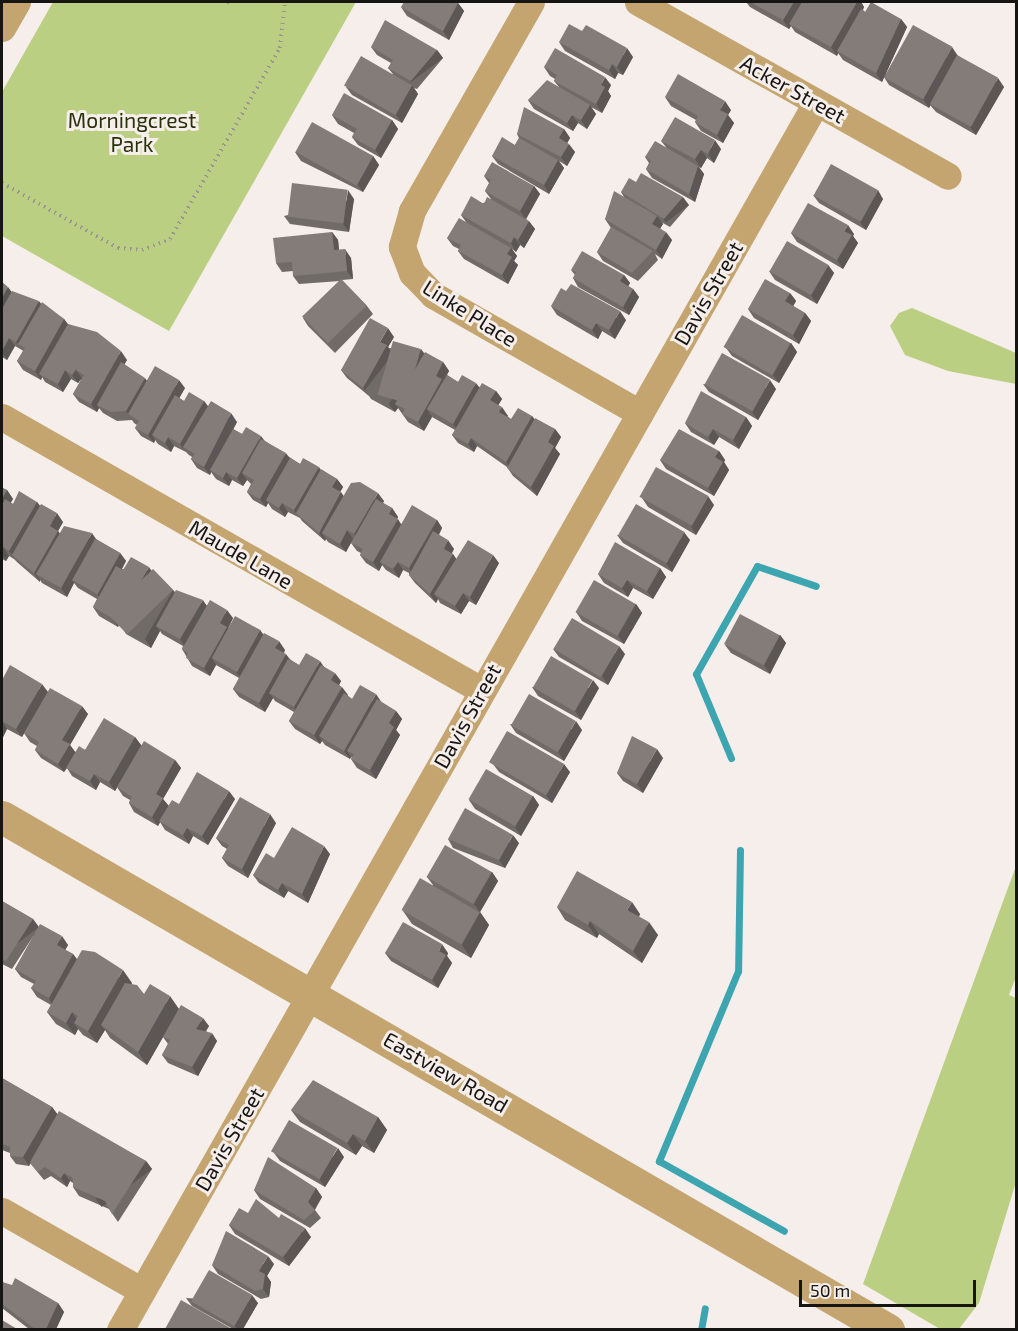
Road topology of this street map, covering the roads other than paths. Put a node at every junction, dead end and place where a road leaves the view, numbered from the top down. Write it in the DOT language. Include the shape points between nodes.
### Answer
graph roads {
  1 [pos="17,2"];
  2 [pos="531,2"];
  3 [pos="638,2"];
  4 [pos="2,28"];
  5 [pos="816,103"];
  6 [pos="948,176"];
  7 [pos="640,413"];
  8 [pos="2,417"];
  9 [pos="481,690"];
  10 [pos="2,817"];
  11 [pos="312,995"];
  12 [pos="2,1212"];
  13 [pos="142,1291"];
  14 [pos="120,1329"];
  15 [pos="888,1329"];
  1 -- 4 [label="street"];
  2 -- 7 [label="street, Linke Place" via="412,211 402,247 412,273 433,295"];
  3 -- 5 [label="street, Acker Street"];
  5 -- 6 [label="street, Acker Street"];
  5 -- 7 [label="street, Davis Street"];
  7 -- 9 [label="street, Davis Street"];
  8 -- 9 [label="street, Maude Lane"];
  9 -- 11 [label="street, Davis Street"];
  10 -- 11 [label="street, Eastview Road"];
  11 -- 13 [label="street, Davis Street"];
  11 -- 15 [label="street, Eastview Road"];
  12 -- 13 [label="street"];
  13 -- 14 [label="street, Davis Street"];
}
